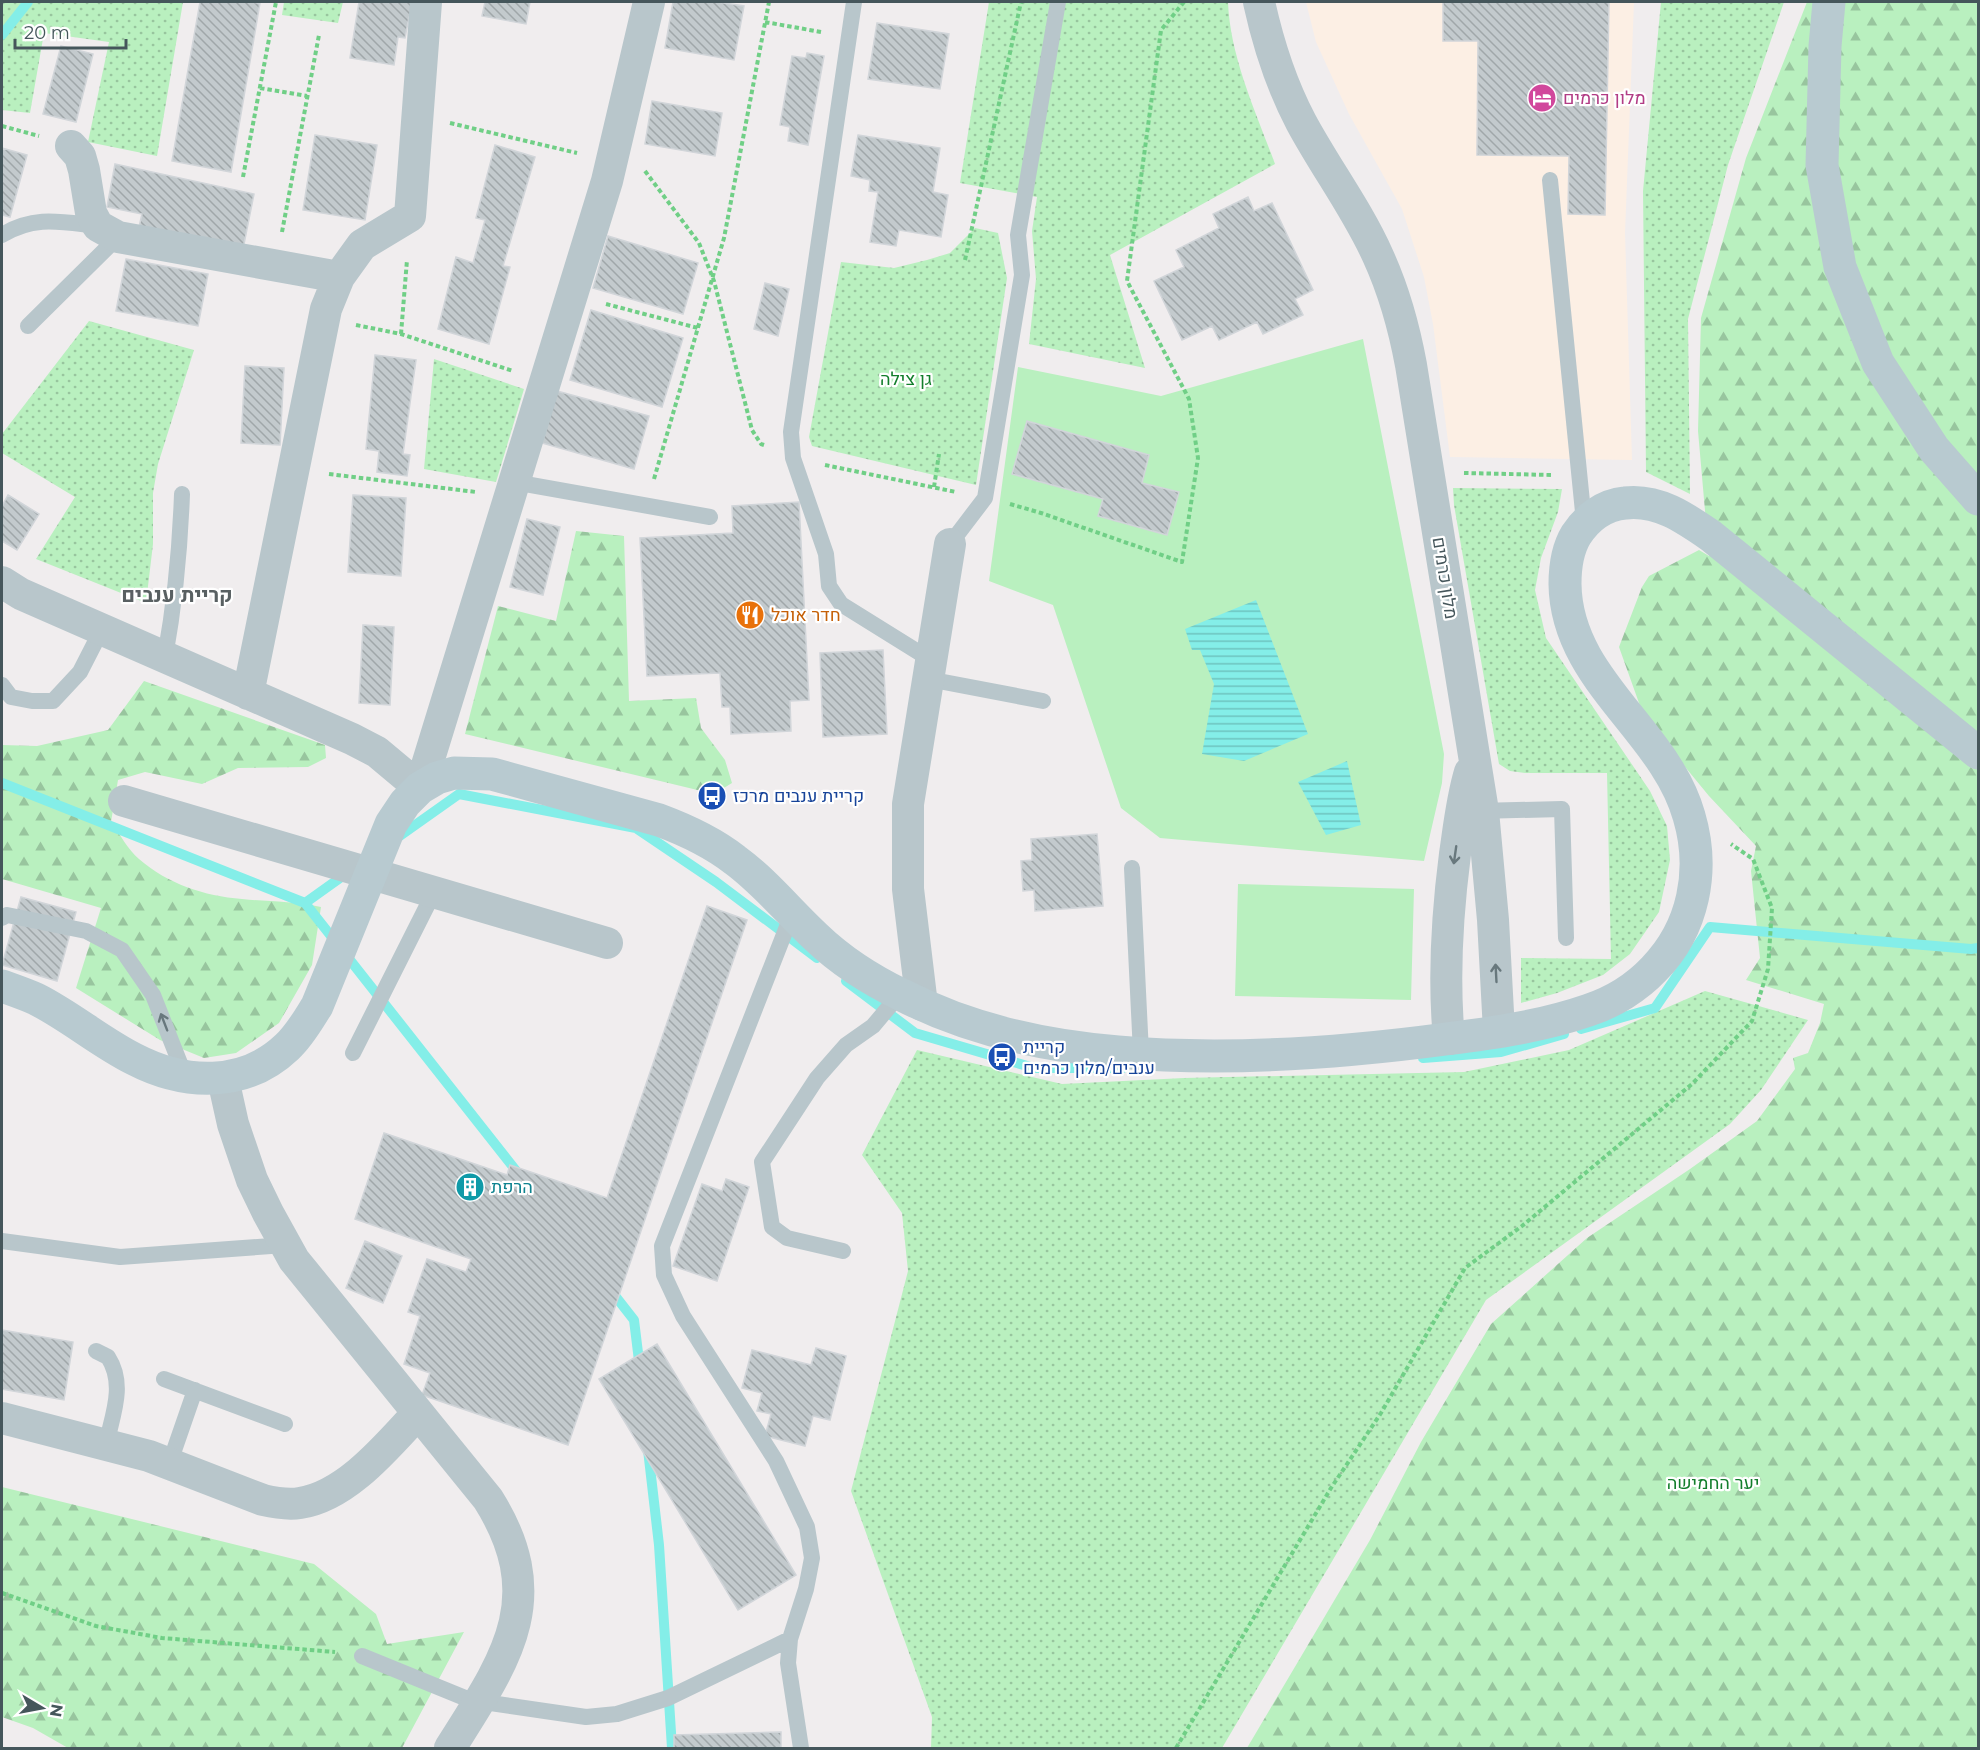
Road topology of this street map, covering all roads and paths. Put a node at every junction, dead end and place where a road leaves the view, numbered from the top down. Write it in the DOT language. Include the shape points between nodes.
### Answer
graph roads {
  1 [pos="276,2"];
  2 [pos="426,2"];
  3 [pos="649,2"];
  4 [pos="769,2"];
  5 [pos="854,2"];
  6 [pos="1021,2"];
  7 [pos="1058,2"];
  8 [pos="1184,2"];
  9 [pos="1259,2"];
  10 [pos="1829,2"];
  11 [pos="765,22"];
  12 [pos="319,35"];
  13 [pos="849,36"];
  14 [pos="260,87"];
  15 [pos="307,96"];
  16 [pos="417,116"];
  17 [pos="71,146"];
  18 [pos="611,161"];
  19 [pos="243,177"];
  20 [pos="1551,180"];
  21 [pos="410,216"];
  22 [pos="108,231"];
  23 [pos="2,235"];
  24 [pos="965,260"];
  25 [pos="276,266"];
  26 [pos="339,277"];
  27 [pos="713,277"];
  28 [pos="571,296"];
  29 [pos="324,320"];
  30 [pos="28,326"];
  31 [pos="698,328"];
  32 [pos="401,334"];
  33 [pos="500,367"];
  34 [pos="939,454"];
  35 [pos="793,458"];
  36 [pos="293,470"];
  37 [pos="1428,472"];
  38 [pos="1580,476"];
  39 [pos="514,482"];
  40 [pos="934,487"];
  41 [pos="443,488"];
  42 [pos="182,494"];
  43 [pos="1978,500"];
  44 [pos="647,506"];
  45 [pos="710,517"];
  46 [pos="1584,522"];
  47 [pos="950,543"];
  48 [pos="1182,562"];
  49 [pos="2,582"];
  50 [pos="102,629"];
  51 [pos="165,657"];
  52 [pos="930,670"];
  53 [pos="2,685"];
  54 [pos="248,694"];
  55 [pos="1043,701"];
  56 [pos="1978,753"];
  57 [pos="420,788"];
  58 [pos="124,801"];
  59 [pos="1472,812"];
  60 [pos="1689,814"];
  61 [pos="1132,868"];
  62 [pos="370,874"];
  63 [pos="434,892"];
  64 [pos="792,914"];
  65 [pos="2,918"];
  66 [pos="1566,938"];
  67 [pos="607,943"];
  68 [pos="2,986"];
  69 [pos="911,1000"];
  70 [pos="1499,1031"];
  71 [pos="1449,1039"];
  72 [pos="353,1053"];
  73 [pos="1141,1053"];
  74 [pos="185,1076"];
  75 [pos="223,1079"];
  76 [pos="2,1241"];
  77 [pos="285,1245"];
  78 [pos="843,1251"];
  79 [pos="96,1351"];
  80 [pos="164,1379"];
  81 [pos="195,1390"];
  82 [pos="418,1413"];
  83 [pos="2,1418"];
  84 [pos="285,1424"];
  85 [pos="106,1445"];
  86 [pos="169,1465"];
  87 [pos="2,1593"];
  88 [pos="790,1639"];
  89 [pos="362,1656"];
  90 [pos="480,1701"];
  91 [pos="450,1749"];
  92 [pos="801,1749"];
  93 [pos="1176,1749"];
  1 -- 14 [label="path"];
  2 -- 16 [label="street"];
  3 -- 18 [label="street"];
  4 -- 11 [label="path"];
  5 -- 13 [label="lane"];
  6 -- 24 [label="path"];
  7 -- 47 [label="lane" via="1018,235 1022,275 985,498"];
  8 -- 48 [label="path" via="1161,30 1127,281 1189,399 1198,458"];
  9 -- 37 [label="street, מלון כרמים" via="1286,90 1368,235 1394,296 1406,340"];
  10 -- 43 [label="main road" via="1824,46 1822,165 1840,267 1878,363 1934,449"];
  11 -- 13 [label="path"];
  11 -- 27 [label="path"];
  12 -- 15 [label="path"];
  13 -- 35 [label="lane" via="791,432"];
  14 -- 15 [label="path"];
  14 -- 19 [label="path"];
  15 -- 25 [label="path"];
  16 -- 18 [label="path"];
  16 -- 21 [label="street"];
  17 -- 22 [label="street" via="80,156 91,213"];
  18 -- 27 [label="path" via="644,170 699,243"];
  18 -- 28 [label="street"];
  20 -- 38 [label="lane"];
  21 -- 26 [label="street" via="362,245"];
  21 -- 32 [label="path"];
  22 -- 23 [label="lane" via="48,220 30,222"];
  22 -- 25 [label="street"];
  22 -- 30 [label="lane"];
  25 -- 26 [label="street"];
  26 -- 29 [label="street"];
  27 -- 31 [label="path"];
  27 -- 35 [label="path" via="752,430 760,444"];
  28 -- 31 [label="path"];
  28 -- 39 [label="street"];
  29 -- 32 [label="path"];
  29 -- 36 [label="street"];
  31 -- 44 [label="path"];
  32 -- 33 [label="path"];
  34 -- 40 [label="path"];
  35 -- 52 [label="lane" via="826,554 829,586 841,604"];
  36 -- 41 [label="path"];
  36 -- 54 [label="street"];
  37 -- 38 [label="path"];
  37 -- 59 [label="street, מלון כרמים" via="1474,757 1467,782"];
  38 -- 46 [label="lane"];
  39 -- 44 [label="lane"];
  39 -- 57 [label="street"];
  42 -- 51 [label="lane" via="175,603"];
  44 -- 45 [label="lane"];
  46 -- 56 [label="main road" via="1603,509 1625,502 1652,504 1681,515"];
  46 -- 60 [label="main road" via="1571,543 1565,569 1565,599 1574,633 1592,670 1673,779"];
  47 -- 52 [label="street"];
  49 -- 50 [label="street"];
  50 -- 51 [label="street"];
  50 -- 53 [label="lane" via="80,672 53,701 11,697"];
  51 -- 54 [label="street"];
  52 -- 55 [label="lane"];
  52 -- 69 [label="street" via="908,804"];
  54 -- 57 [label="street" via="377,752"];
  57 -- 62 [label="main road" via="391,824"];
  57 -- 64 [label="main road" via="454,773 492,774 659,820 703,839 737,861"];
  58 -- 62 [label="street"];
  59 -- 66 [label="lane" via="1562,809"];
  70 -- 59 [label="street, מלון כרמים, one-way" via="1493,920"];
  59 -- 71 [label="street, מלון כרמים, one-way" via="1447,930"];
  60 -- 70 [label="main road" via="1696,849 1696,882 1689,914 1654,969 1627,991 1594,1008"];
  60 -- 93 [label="path" via="1753,859 1772,908 1768,969 1752,1021 1692,1084 1522,1226 1465,1268 1382,1413 1331,1488"];
  61 -- 73 [label="lane"];
  62 -- 63 [label="street"];
  62 -- 75 [label="main road" via="317,1006 304,1027 269,1062"];
  63 -- 67 [label="street"];
  63 -- 72 [label="lane"];
  64 -- 69 [label="main road" via="846,962"];
  64 -- 88 [label="lane" via="662,1246 664,1275 683,1316 776,1461 807,1527 812,1558"];
  74 -- 65 [label="lane, one-way" via="153,994 122,950 86,931 7,915"];
  68 -- 74 [label="main road" via="36,1000 134,1059"];
  69 -- 73 [label="main road" via="1023,1038"];
  69 -- 78 [label="lane" via="846,1046 817,1078 762,1162 772,1227 787,1238"];
  70 -- 71 [label="main road"];
  71 -- 73 [label="main road" via="1288,1053"];
  74 -- 75 [label="main road"];
  75 -- 77 [label="street" via="246,1162"];
  76 -- 77 [label="lane" via="120,1257"];
  77 -- 82 [label="street"];
  79 -- 85 [label="lane" via="108,1357 118,1378"];
  80 -- 81 [label="lane"];
  81 -- 84 [label="lane"];
  81 -- 86 [label="lane"];
  82 -- 86 [label="street" via="354,1477 302,1503 263,1500"];
  82 -- 90 [label="street" via="488,1499 509,1537 515,1557 519,1597 512,1638"];
  83 -- 85 [label="street"];
  85 -- 86 [label="street"];
  87 -- 89 [label="path" via="96,1626 151,1636"];
  88 -- 90 [label="lane" via="668,1698 617,1714 585,1717"];
  88 -- 92 [label="lane" via="788,1663"];
  89 -- 90 [label="lane"];
  90 -- 91 [label="street"];
}
